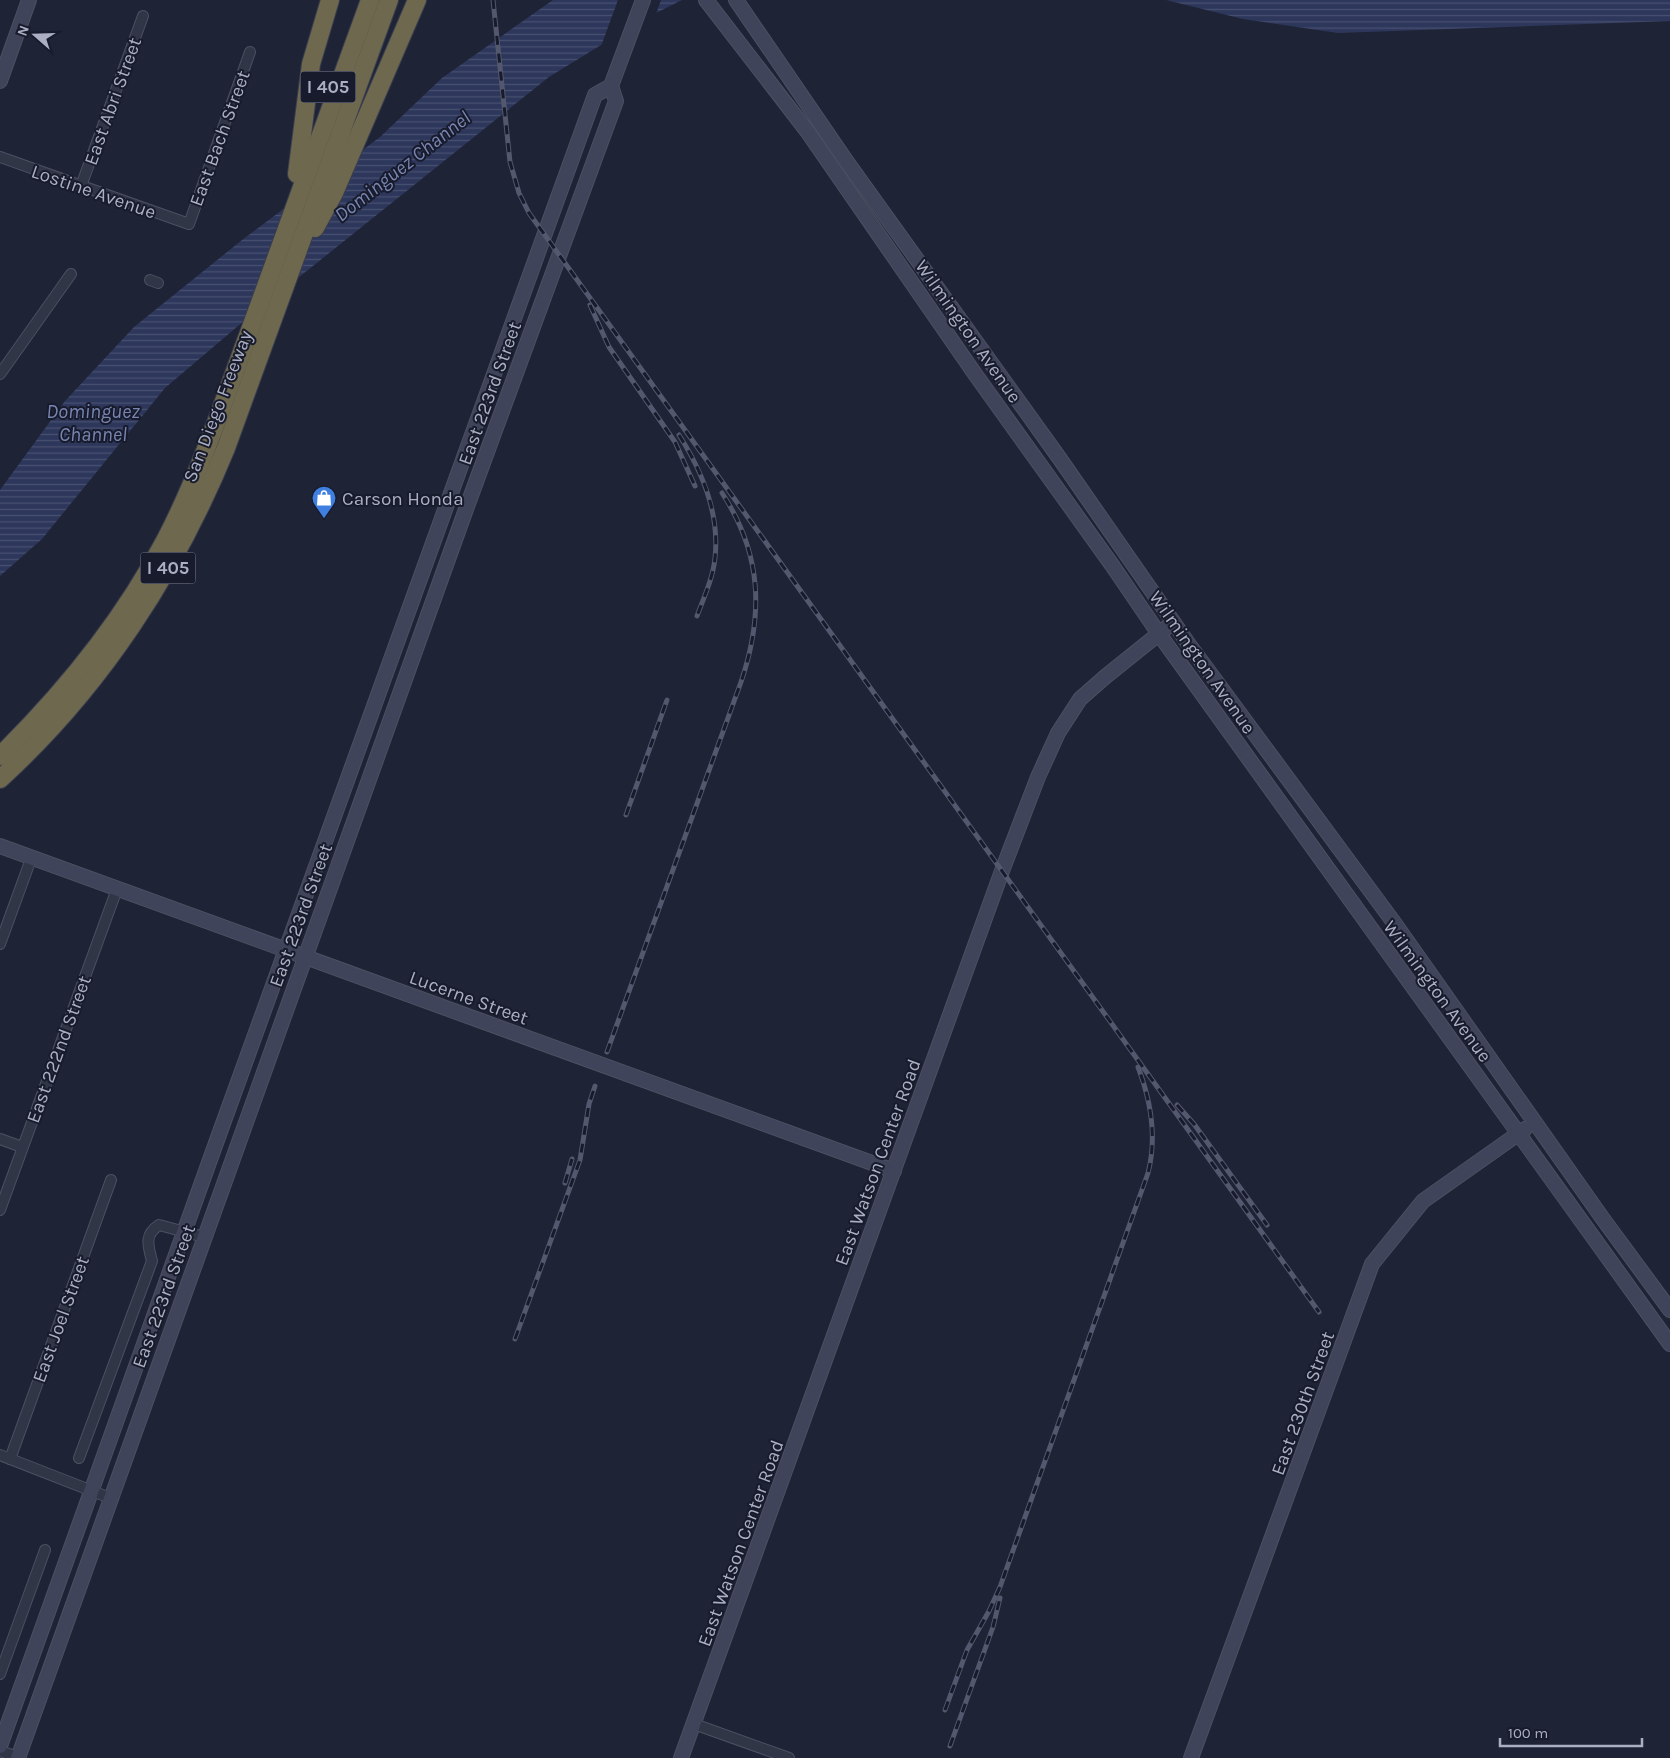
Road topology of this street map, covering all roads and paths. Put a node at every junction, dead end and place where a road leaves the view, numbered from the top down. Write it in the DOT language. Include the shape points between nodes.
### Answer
graph roads {
  1 [pos="29,0"];
  2 [pos="330,0"];
  3 [pos="360,0"];
  4 [pos="370,0"];
  5 [pos="377,0"];
  6 [pos="389,0"];
  7 [pos="416,0"];
  8 [pos="642,0"];
  9 [pos="706,0"];
  10 [pos="736,0"];
  11 [pos="143,16"];
  12 [pos="250,52"];
  13 [pos="0,81"];
  14 [pos="610,86"];
  15 [pos="0,157"];
  16 [pos="317,157"];
  17 [pos="297,174"];
  18 [pos="81,186"];
  19 [pos="188,224"];
  20 [pos="290,272"];
  21 [pos="71,274"];
  22 [pos="948,304"];
  23 [pos="934,314"];
  24 [pos="245,341"];
  25 [pos="0,374"];
  26 [pos="1174,622"];
  27 [pos="1159,634"];
  28 [pos="0,741"];
  29 [pos="0,756"];
  30 [pos="0,765"];
  31 [pos="0,779"];
  32 [pos="0,846"];
  33 [pos="31,858"];
  34 [pos="117,889"];
  35 [pos="0,944"];
  36 [pos="286,950"];
  37 [pos="305,957"];
  38 [pos="1534,1122"];
  39 [pos="1518,1135"];
  40 [pos="0,1139"];
  41 [pos="22,1147"];
  42 [pos="894,1171"];
  43 [pos="110,1180"];
  44 [pos="0,1210"];
  45 [pos="184,1231"];
  46 [pos="204,1237"];
  47 [pos="1670,1310"];
  48 [pos="1670,1344"];
  49 [pos="5,1457"];
  50 [pos="78,1458"];
  51 [pos="91,1490"];
  52 [pos="110,1498"];
  53 [pos="45,1550"];
  54 [pos="0,1674"];
  55 [pos="694,1724"];
  56 [pos="0,1746"];
  57 [pos="0,1751"];
  58 [pos="18,1758"];
  59 [pos="681,1758"];
  60 [pos="789,1758"];
  61 [pos="1191,1758"];
  1 -- 13 [label="main road"];
  2 -- 17 [label="highway" via="311,64"];
  3 -- 17 [label="highway, San Diego Freeway / I 405"];
  4 -- 16 [label="highway"];
  5 -- 16 [label="highway"];
  6 -- 20 [label="highway, San Diego Freeway / I 405"];
  7 -- 20 [label="highway" via="334,193"];
  8 -- 14 [label="main road, East 223rd Street"];
  9 -- 23 [label="main road, Wilmington Avenue" via="808,130"];
  10 -- 22 [label="main road, Wilmington Avenue"];
  11 -- 18 [label="street, East Abri Street"];
  12 -- 19 [label="street, East Bach Street"];
  14 -- 36 [label="main road, East 223rd Street" via="596,95"];
  14 -- 37 [label="main road, East 223rd Street" via="616,101"];
  15 -- 18 [label="street, Lostine Avenue"];
  16 -- 24 [label="highway"];
  17 -- 24 [label="highway, San Diego Freeway / I 405"];
  18 -- 19 [label="street, Lostine Avenue"];
  20 -- 31 [label="highway, San Diego Freeway / I 405" via="212,482 166,572 99,672 41,739"];
  21 -- 25 [label="street"];
  22 -- 23 [label="main road"];
  22 -- 26 [label="main road, Wilmington Avenue"];
  23 -- 27 [label="main road, Wilmington Avenue"];
  24 -- 28 [label="highway, San Diego Freeway / I 405" via="189,466 139,566 74,660"];
  24 -- 29 [label="highway" via="204,456 151,564 92,654"];
  24 -- 30 [label="highway" via="210,460 148,581 128,614 68,694"];
  26 -- 27 [label="main road, East Watson Center Road"];
  26 -- 38 [label="main road, Wilmington Avenue" via="1395,924"];
  27 -- 39 [label="main road, Wilmington Avenue"];
  27 -- 42 [label="main road, East Watson Center Road" via="1080,699 1056,737 1002,871"];
  32 -- 33 [label="main road, Lucerne Street"];
  33 -- 34 [label="main road, Lucerne Street"];
  33 -- 35 [label="street"];
  34 -- 36 [label="main road, Lucerne Street"];
  34 -- 41 [label="street, East 222nd Street"];
  36 -- 37 [label="main road, Lucerne Street"];
  36 -- 45 [label="main road, East 223rd Street"];
  37 -- 42 [label="main road, Lucerne Street"];
  37 -- 46 [label="main road, East 223rd Street"];
  38 -- 39 [label="main road, East 230th Street"];
  38 -- 47 [label="main road, Wilmington Avenue"];
  39 -- 48 [label="main road, Wilmington Avenue"];
  39 -- 61 [label="main road, East 230th Street" via="1423,1201 1372,1264"];
  40 -- 41 [label="street"];
  41 -- 44 [label="street, East 222nd Street"];
  42 -- 55 [label="main road, East Watson Center Road"];
  43 -- 49 [label="street, East Joel Street"];
  45 -- 46 [label="street"];
  45 -- 50 [label="street" via="159,1225 148,1237 152,1261"];
  45 -- 51 [label="main road, East 223rd Street"];
  46 -- 52 [label="main road, East 223rd Street"];
  49 -- 51 [label="street"];
  51 -- 52 [label="street"];
  51 -- 56 [label="main road, East 223rd Street"];
  52 -- 58 [label="main road, East 223rd Street"];
  53 -- 54 [label="street"];
  55 -- 59 [label="main road, East Watson Center Road"];
  55 -- 60 [label="street"];
  57 -- 58 [label="street"];
}
